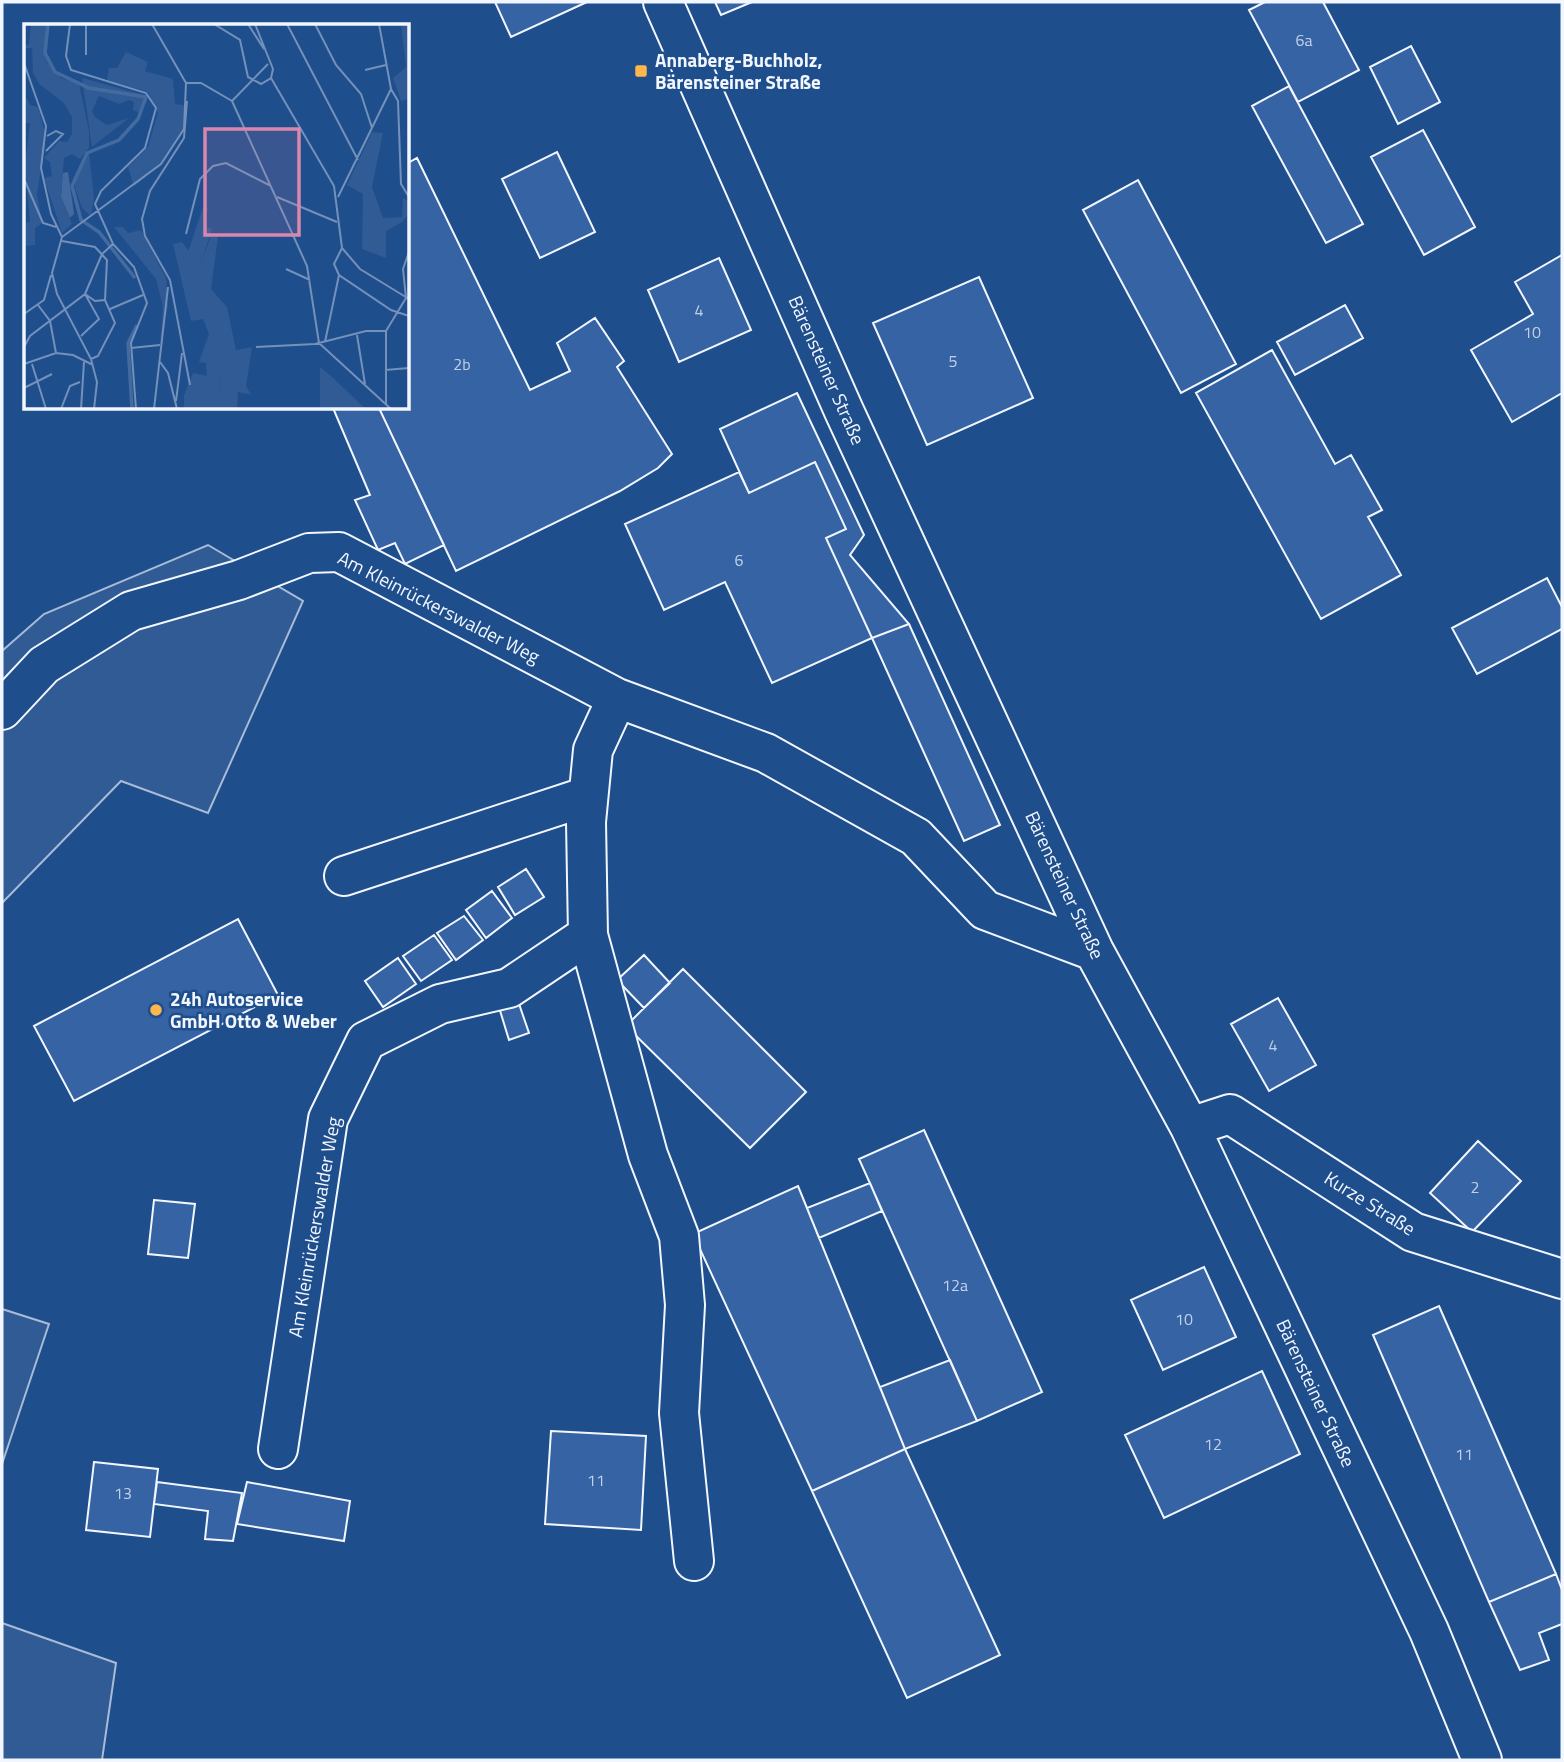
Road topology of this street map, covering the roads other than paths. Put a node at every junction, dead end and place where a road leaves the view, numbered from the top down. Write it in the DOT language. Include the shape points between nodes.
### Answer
graph roads {
  1 [pos="663,2"];
  2 [pos="617,698"];
  3 [pos="2,710"];
  4 [pos="588,796"];
  5 [pos="344,876"];
  6 [pos="588,935"];
  7 [pos="1094,951"];
  8 [pos="1190,1127"];
  9 [pos="1562,1279"];
  10 [pos="278,1448"];
  11 [pos="694,1561"];
  12 [pos="1482,1760"];
  1 -- 7 [label="street, Bärensteiner Straße" via="844,411"];
  2 -- 3 [label="street, Am Kleinrückerswalder Weg" via="340,552 309,553 239,580 131,611 44,666"];
  2 -- 4 [label="street" via="593,750"];
  2 -- 7 [label="street, Am Kleinrückerswalder Weg" via="766,753 916,837 985,910"];
  4 -- 5 [label="street"];
  4 -- 6 [label="street"];
  6 -- 10 [label="street, Am Kleinrückerswalder Weg" via="509,988 440,1004 366,1041 328,1119"];
  6 -- 11 [label="street" via="648,1155 679,1236 685,1305 679,1413"];
  7 -- 8 [label="street, Bärensteiner Straße"];
  8 -- 9 [label="street, Kurze Straße" via="1230,1114 1413,1232"];
  8 -- 12 [label="street, Bärensteiner Straße" via="1429,1632"];
}
